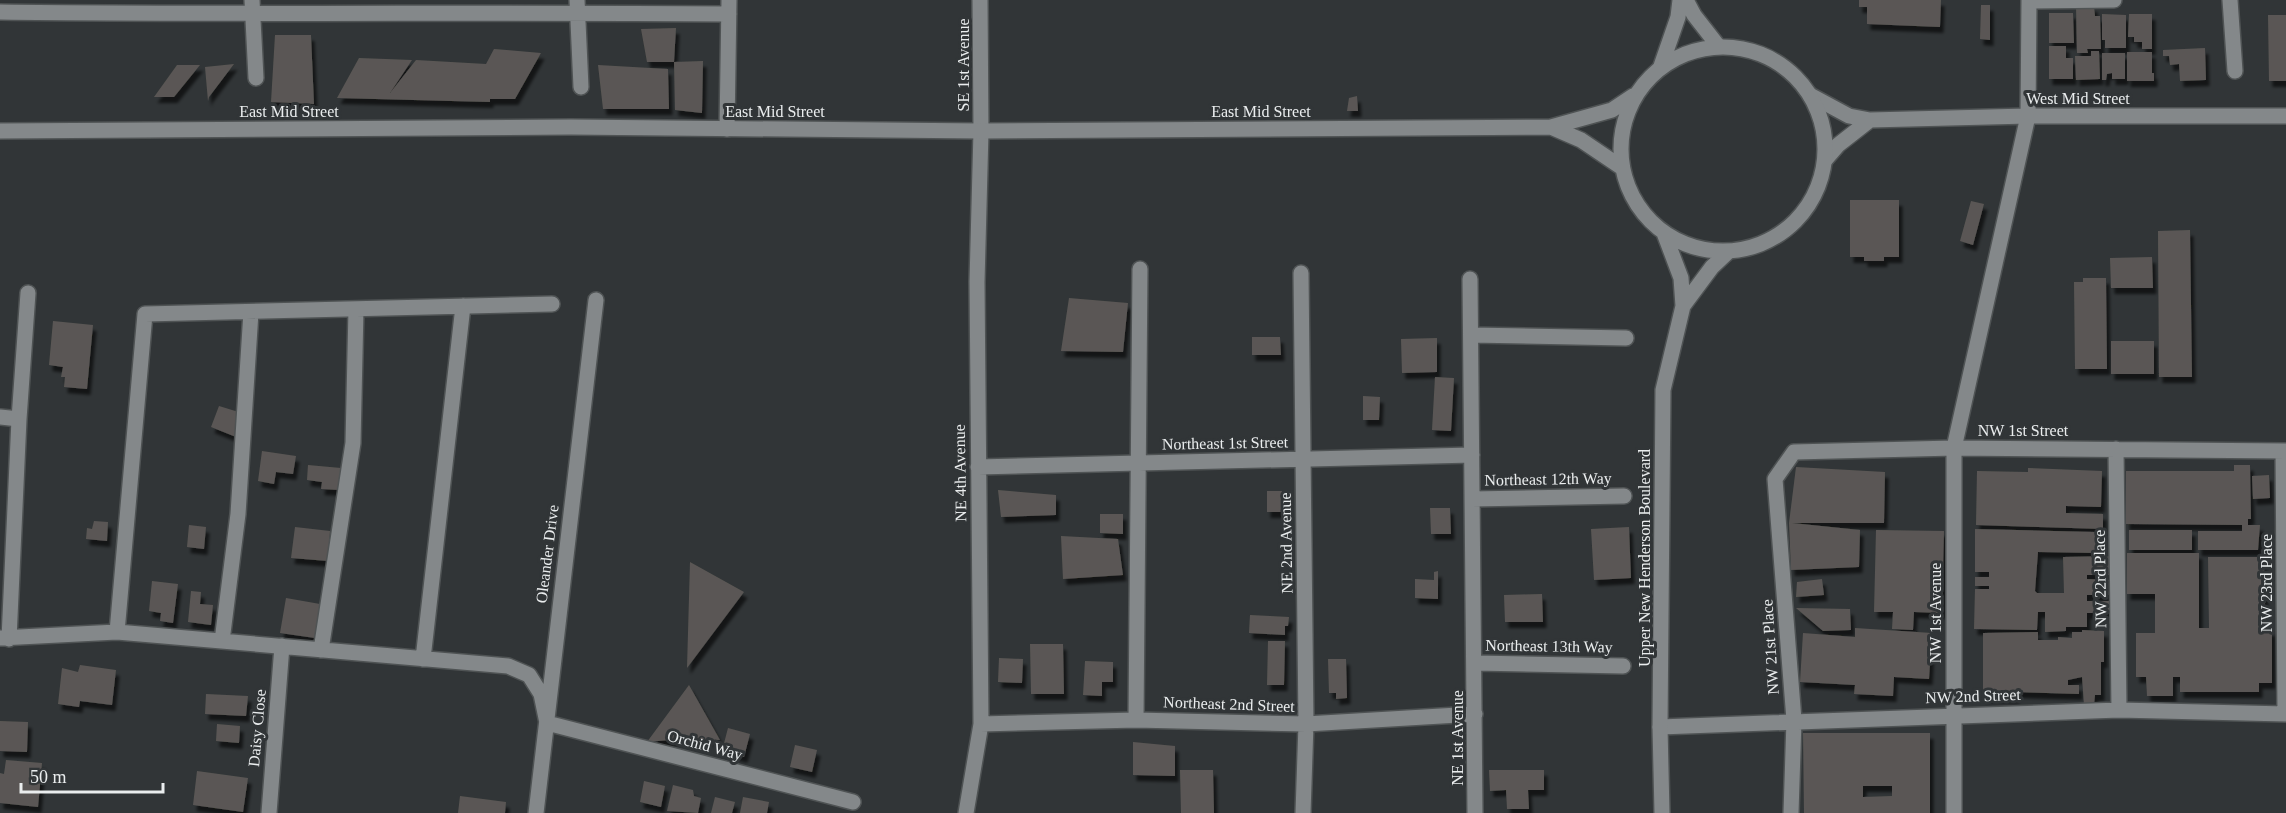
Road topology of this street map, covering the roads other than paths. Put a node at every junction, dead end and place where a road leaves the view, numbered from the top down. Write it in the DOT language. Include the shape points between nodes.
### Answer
graph roads {
  1 [pos="980,0"];
  2 [pos="1680,0"];
  3 [pos="1686,0"];
  4 [pos="2029,0"];
  5 [pos="2114,0"];
  6 [pos="2230,0"];
  7 [pos="577,6"];
  8 [pos="252,7"];
  9 [pos="729,7"];
  10 [pos="0,12"];
  11 [pos="1719,46"];
  12 [pos="1661,66"];
  13 [pos="2235,71"];
  14 [pos="256,78"];
  15 [pos="581,87"];
  16 [pos="1810,95"];
  17 [pos="1633,96"];
  18 [pos="2028,116"];
  19 [pos="2286,116"];
  20 [pos="1870,120"];
  21 [pos="1551,127"];
  22 [pos="726,129"];
  23 [pos="0,131"];
  24 [pos="981,131"];
  25 [pos="1825,160"];
  26 [pos="1621,167"];
  27 [pos="1664,233"];
  28 [pos="1730,251"];
  29 [pos="1140,269"];
  30 [pos="1301,273"];
  31 [pos="1470,279"];
  32 [pos="28,293"];
  33 [pos="596,300"];
  34 [pos="552,304"];
  35 [pos="463,306"];
  36 [pos="1683,306"];
  37 [pos="356,309"];
  38 [pos="251,312"];
  39 [pos="1471,335"];
  40 [pos="1626,338"];
  41 [pos="0,417"];
  42 [pos="19,418"];
  43 [pos="1954,448"];
  44 [pos="2116,449"];
  45 [pos="2285,452"];
  46 [pos="1472,455"];
  47 [pos="1303,459"];
  48 [pos="1139,463"];
  49 [pos="978,467"];
  50 [pos="1775,479"];
  51 [pos="1624,496"];
  52 [pos="1472,499"];
  53 [pos="117,632"];
  54 [pos="4,638"];
  55 [pos="222,641"];
  56 [pos="282,646"];
  57 [pos="321,650"];
  58 [pos="423,659"];
  59 [pos="1475,663"];
  60 [pos="1623,666"];
  61 [pos="2119,710"];
  62 [pos="1475,714"];
  63 [pos="2286,714"];
  64 [pos="1953,715"];
  65 [pos="1136,720"];
  66 [pos="1794,720"];
  67 [pos="547,723"];
  68 [pos="981,724"];
  69 [pos="1306,724"];
  70 [pos="1660,727"];
  71 [pos="853,802"];
  72 [pos="268,813"];
  73 [pos="536,813"];
  74 [pos="966,813"];
  75 [pos="1303,813"];
  76 [pos="1475,813"];
  77 [pos="1662,813"];
  78 [pos="1791,813"];
  79 [pos="1954,813"];
  1 -- 24 [label="street, SE 1st Avenue"];
  2 -- 12 [label="street"];
  3 -- 11 [label="street"];
  4 -- 5 [label="street"];
  4 -- 18 [label="street, NW 1st Avenue"];
  6 -- 13 [label="street"];
  7 -- 8 [label="street"];
  7 -- 9 [label="street"];
  7 -- 15 [label="street"];
  8 -- 10 [label="street"];
  8 -- 14 [label="street"];
  9 -- 22 [label="street"];
  11 -- 12 [label="street" via="1687,52"];
  11 -- 16 [label="street" via="1744,48 1770,57 1793,73"];
  12 -- 17 [label="street"];
  16 -- 20 [label="street, West Mid Street" via="1849,116"];
  16 -- 25 [label="street" via="1820,115"];
  17 -- 21 [label="street, East Mid Street" via="1612,110"];
  17 -- 26 [label="street" via="1624,119"];
  18 -- 19 [label="street, West Mid Street"];
  18 -- 20 [label="street, West Mid Street"];
  18 -- 43 [label="street, NW 1st Avenue"];
  20 -- 25 [label="street"];
  21 -- 24 [label="street, East Mid Street"];
  21 -- 26 [label="street, East Mid Street" via="1581,140"];
  22 -- 23 [label="street, East Mid Street"];
  22 -- 24 [label="street, East Mid Street"];
  24 -- 49 [label="street, NE 4th Avenue"];
  25 -- 28 [label="street" via="1818,188 1804,212 1783,232 1758,246"];
  26 -- 27 [label="street" via="1644,215"];
  27 -- 28 [label="street" via="1706,250"];
  27 -- 36 [label="street, Upper New Henderson Boulevard" via="1681,278"];
  28 -- 36 [label="street, Upper New Henderson Boulevard" via="1712,267"];
  29 -- 48 [label="street"];
  30 -- 47 [label="street, NE 2nd Avenue"];
  31 -- 39 [label="street, NE 1st Avenue"];
  32 -- 42 [label="street"];
  33 -- 67 [label="street, Oleander Drive"];
  34 -- 35 [label="street"];
  35 -- 37 [label="street"];
  35 -- 58 [label="street"];
  36 -- 70 [label="street, Upper New Henderson Boulevard" via="1663,390"];
  37 -- 38 [label="street"];
  37 -- 57 [label="street" via="353,443"];
  38 -- 53 [label="street" via="145,314"];
  38 -- 55 [label="street" via="238,514"];
  39 -- 40 [label="street"];
  39 -- 46 [label="street, NE 1st Avenue"];
  41 -- 42 [label="street"];
  42 -- 54 [label="street"];
  43 -- 44 [label="street, NW 1st Street"];
  43 -- 50 [label="street, NW 1st Street" via="1794,452"];
  43 -- 64 [label="street, NW 1st Avenue"];
  44 -- 45 [label="street, NW 1st Street"];
  44 -- 61 [label="street, NW 22rd Place"];
  45 -- 63 [label="street, NW 23rd Place"];
  46 -- 47 [label="street, Northeast 1st Street"];
  46 -- 52 [label="street, NE 1st Avenue"];
  47 -- 48 [label="street, Northeast 1st Street"];
  47 -- 69 [label="street, NE 2nd Avenue"];
  48 -- 49 [label="street, Northeast 1st Street"];
  48 -- 65 [label="street"];
  49 -- 68 [label="street, NE 4th Avenue"];
  50 -- 66 [label="street, NW 21st Place"];
  51 -- 52 [label="street, Northeast 12th Way"];
  52 -- 59 [label="street, NE 1st Avenue"];
  53 -- 54 [label="street"];
  53 -- 55 [label="street"];
  55 -- 56 [label="street"];
  56 -- 57 [label="street"];
  56 -- 72 [label="street, Daisy Close"];
  57 -- 58 [label="street"];
  58 -- 67 [label="street" via="508,666 529,675 541,694"];
  59 -- 60 [label="street, Northeast 13th Way"];
  59 -- 62 [label="street, NE 1st Avenue"];
  61 -- 63 [label="street, NW 2nd Street"];
  61 -- 64 [label="street, NW 2nd Street"];
  62 -- 69 [label="street, Northeast 2nd Street"];
  62 -- 76 [label="street, NE 1st Avenue"];
  64 -- 66 [label="street, NW 2nd Street"];
  64 -- 79 [label="street, NW 1st Avenue"];
  65 -- 68 [label="street, Northeast 2nd Street"];
  65 -- 69 [label="street, Northeast 2nd Street"];
  66 -- 70 [label="street, NW 2nd Street"];
  66 -- 78 [label="street, NW 21st Place"];
  67 -- 71 [label="street, Orchid Way"];
  67 -- 73 [label="street, Oleander Drive"];
  68 -- 74 [label="street, NE 4th Avenue"];
  69 -- 75 [label="street, NE 2nd Avenue"];
  70 -- 77 [label="street, Upper New Henderson Boulevard"];
}
